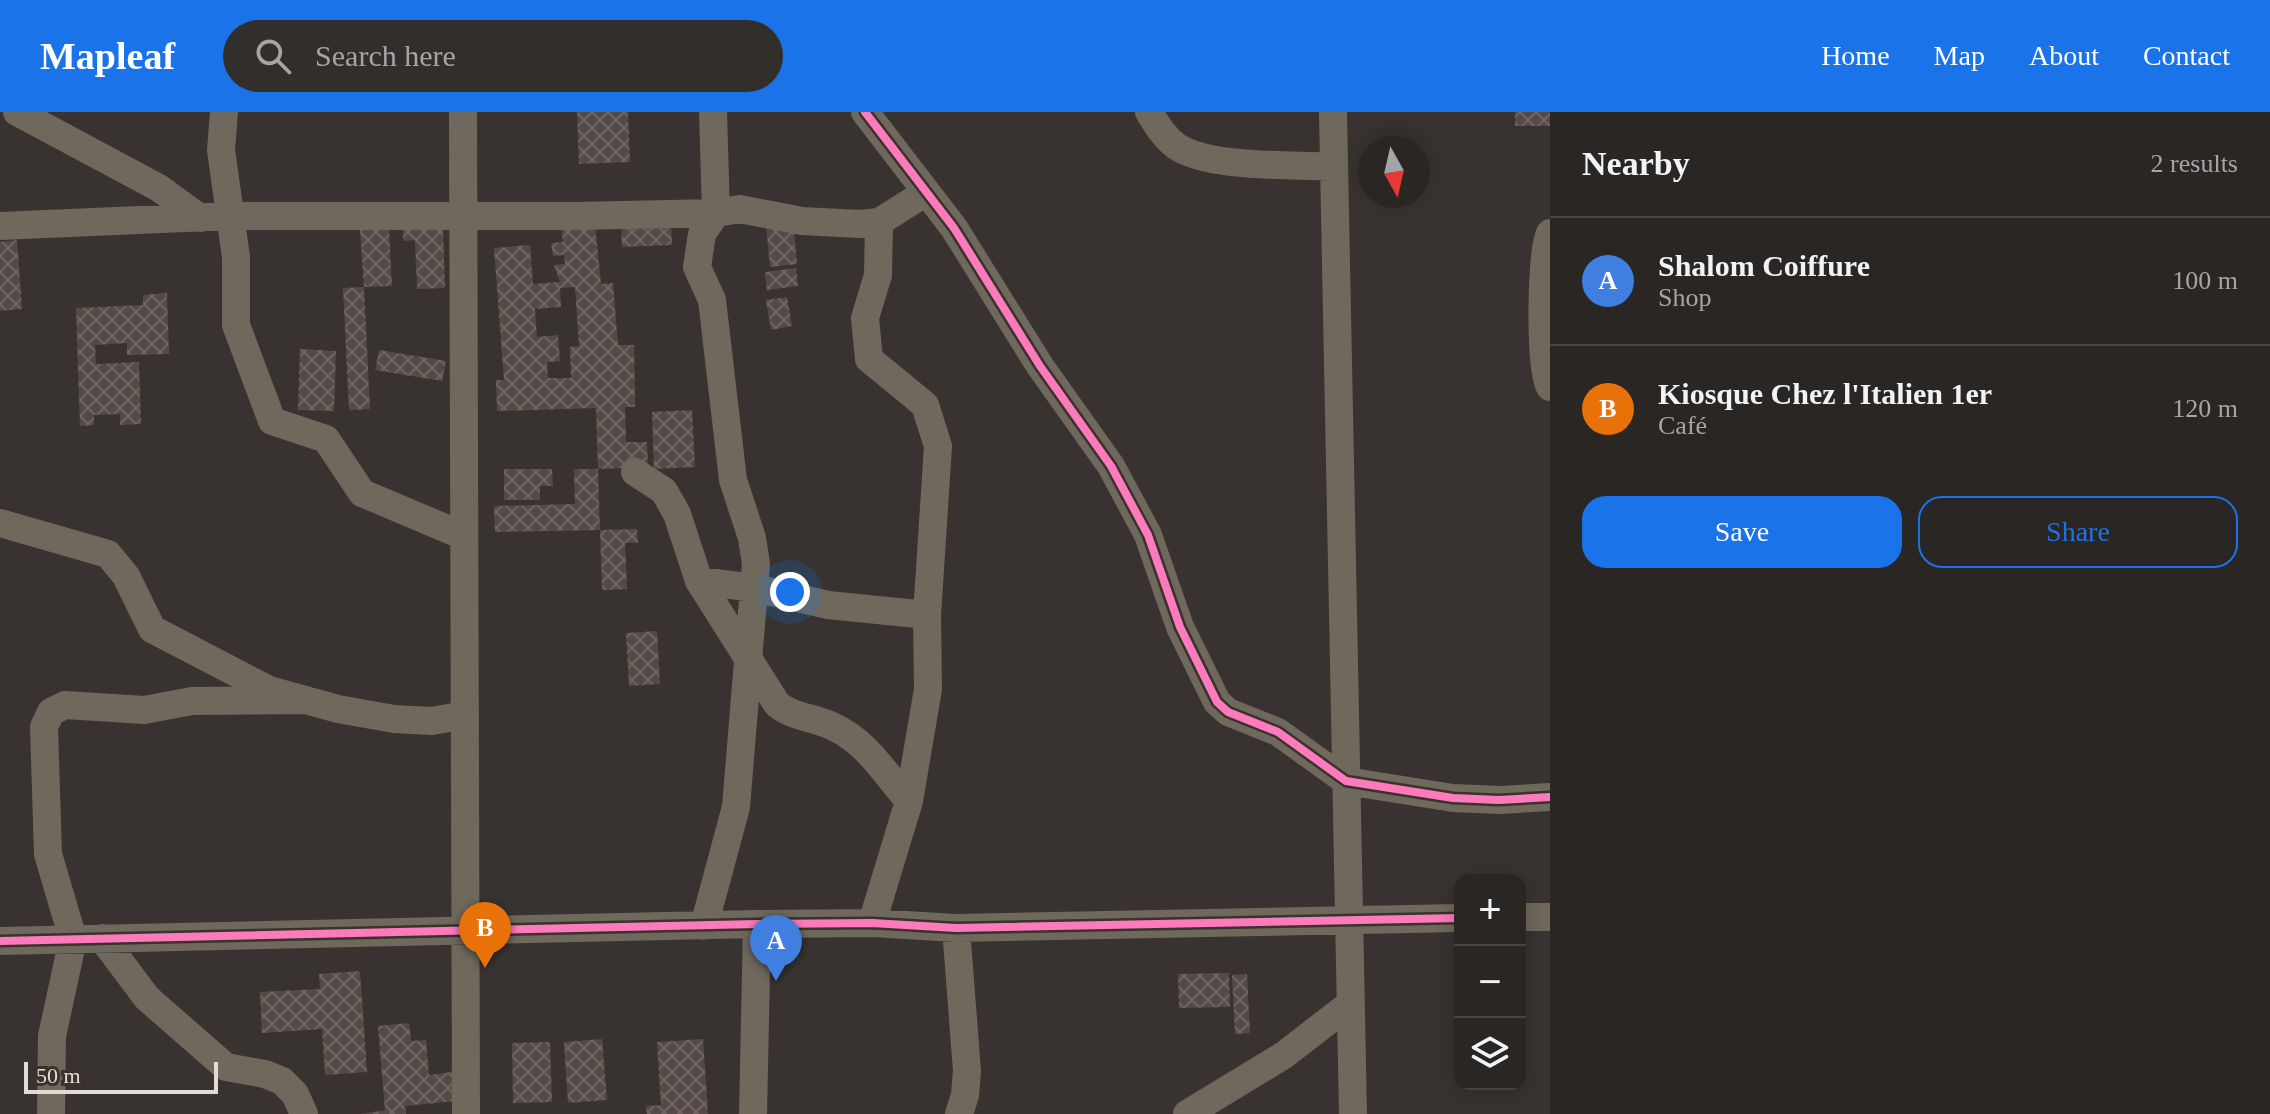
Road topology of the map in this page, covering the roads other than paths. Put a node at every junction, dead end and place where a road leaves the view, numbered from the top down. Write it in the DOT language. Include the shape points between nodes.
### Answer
graph roads {
  1 [pos="17,112"];
  2 [pos="224,112"];
  3 [pos="463,112"];
  4 [pos="713,112"];
  5 [pos="865,112"];
  6 [pos="892,112"];
  7 [pos="1149,112"];
  8 [pos="1333,112"];
  9 [pos="895,148"];
  10 [pos="1334,167"];
  11 [pos="925,193"];
  12 [pos="464,213"];
  13 [pos="716,213"];
  14 [pos="231,216"];
  15 [pos="200,218"];
  16 [pos="879,222"];
  17 [pos="0,226"];
  18 [pos="1550,233"];
  19 [pos="1550,387"];
  20 [pos="635,472"];
  21 [pos="0,523"];
  22 [pos="464,536"];
  23 [pos="699,581"];
  24 [pos="755,588"];
  25 [pos="927,615"];
  26 [pos="747,654"];
  27 [pos="306,700"];
  28 [pos="465,715"];
  29 [pos="1346,781"];
  30 [pos="1550,797"];
  31 [pos="909,801"];
  32 [pos="1526,917"];
  33 [pos="1550,917"];
  34 [pos="1454,918"];
  35 [pos="1349,919"];
  36 [pos="872,923"];
  37 [pos="757,924"];
  38 [pos="704,926"];
  39 [pos="956,928"];
  40 [pos="465,930"];
  41 [pos="102,938"];
  42 [pos="73,939"];
  43 [pos="0,941"];
  44 [pos="1350,1004"];
  45 [pos="51,1114"];
  46 [pos="304,1114"];
  47 [pos="466,1114"];
  48 [pos="753,1114"];
  49 [pos="959,1114"];
  50 [pos="1187,1114"];
  51 [pos="1353,1114"];
  1 -- 15 [label="street" via="159,188"];
  2 -- 14 [label="street" via="221,150"];
  3 -- 12 [label="street"];
  4 -- 13 [label="street"];
  5 -- 9 [label="street"];
  6 -- 9 [label="street"];
  7 -- 10 [label="street" via="1177,147 1199,156"];
  8 -- 10 [label="street"];
  9 -- 11 [label="street"];
  10 -- 29 [label="street"];
  11 -- 16 [label="street"];
  11 -- 29 [label="street" via="954,228 1040,366 1111,466 1148,535 1180,627 1217,702 1288,738"];
  12 -- 13 [label="street"];
  12 -- 14 [label="street"];
  12 -- 22 [label="street"];
  13 -- 16 [label="street" via="740,209 802,221"];
  13 -- 24 [label="street" via="702,234 697,267 712,300 719,337 733,480 752,538"];
  14 -- 15 [label="street"];
  14 -- 22 [label="street" via="236,325 272,421 332,444 362,493"];
  15 -- 17 [label="street"];
  16 -- 25 [label="street" via="878,275 865,318 869,359 925,405 938,446"];
  18 -- 19 [label="street" via="1541,339"];
  20 -- 23 [label="street" via="664,491"];
  21 -- 27 [label="street" via="108,554 126,576 152,629 269,690"];
  22 -- 28 [label="street"];
  23 -- 24 [label="street"];
  23 -- 26 [label="street"];
  24 -- 25 [label="street" via="828,605"];
  24 -- 26 [label="street"];
  25 -- 31 [label="street" via="928,689"];
  26 -- 31 [label="street" via="777,704 837,728 871,752"];
  26 -- 38 [label="street" via="736,807"];
  27 -- 28 [label="street" via="394,719 432,721"];
  27 -- 42 [label="street" via="192,701 144,710 65,705 51,712 44,727 48,854"];
  28 -- 40 [label="street"];
  29 -- 30 [label="street" via="1453,798"];
  29 -- 35 [label="street"];
  31 -- 36 [label="street"];
  32 -- 33 [label="street"];
  34 -- 35 [label="street"];
  35 -- 39 [label="street"];
  35 -- 44 [label="street"];
  36 -- 37 [label="street"];
  36 -- 39 [label="street"];
  37 -- 38 [label="street"];
  37 -- 48 [label="street"];
  38 -- 40 [label="street"];
  39 -- 49 [label="street" via="967,1071"];
  40 -- 41 [label="street"];
  40 -- 47 [label="street"];
  41 -- 42 [label="street"];
  41 -- 46 [label="street" via="147,998 226,1067 282,1081"];
  42 -- 43 [label="street"];
  42 -- 45 [label="street" via="52,1036"];
  44 -- 50 [label="street" via="1284,1055"];
  44 -- 51 [label="street"];
}
